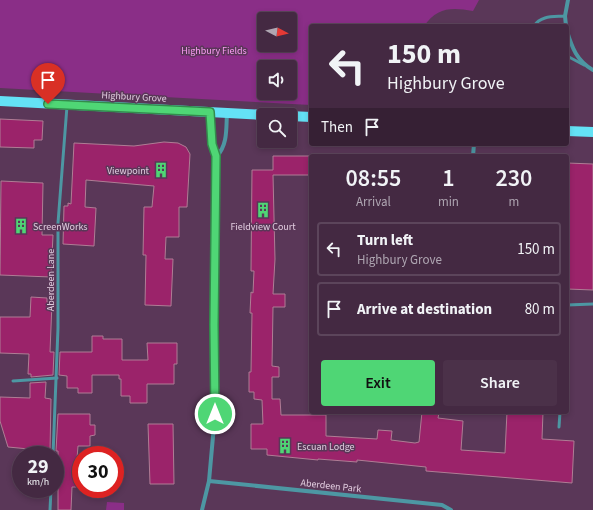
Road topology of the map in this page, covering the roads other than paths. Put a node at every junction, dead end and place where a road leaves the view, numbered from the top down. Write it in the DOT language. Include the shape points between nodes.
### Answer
graph roads {
  1 [pos="568,0"];
  2 [pos="565,16"];
  3 [pos="536,24"];
  4 [pos="566,24"];
  5 [pos="569,38"];
  6 [pos="569,57"];
  7 [pos="587,67"];
  8 [pos="593,70"];
  9 [pos="0,101"];
  10 [pos="68,104"];
  11 [pos="210,112"];
  12 [pos="227,113"];
  13 [pos="257,115"];
  14 [pos="297,117"];
  15 [pos="309,118"];
  16 [pos="569,131"];
  17 [pos="593,132"];
  18 [pos="216,156"];
  19 [pos="593,304"];
  20 [pos="569,305"];
  21 [pos="56,378"];
  22 [pos="13,381"];
  23 [pos="560,414"];
  24 [pos="559,427"];
  25 [pos="53,446"];
  26 [pos="209,481"];
  27 [pos="51,498"];
  28 [pos="50,510"];
  29 [pos="202,510"];
  30 [pos="451,510"];
  1 -- 2 [label="street"];
  2 -- 3 [label="lane" via="542,18"];
  2 -- 4 [label="street"];
  5 -- 7 [label="street" via="578,58"];
  6 -- 7 [label="lane"];
  7 -- 8 [label="street"];
  9 -- 10 [label="main road, Highbury Grove"];
  10 -- 11 [label="main road, Highbury Grove"];
  10 -- 21 [label="lane, Aberdeen Lane" via="58,223"];
  11 -- 12 [label="main road, Highbury Grove"];
  11 -- 18 [label="street" via="212,144"];
  12 -- 13 [label="main road, Highbury Grove"];
  12 -- 18 [label="street" via="224,146"];
  14 -- 15 [label="main road"];
  16 -- 17 [label="main road"];
  18 -- 26 [label="street" via="215,414"];
  19 -- 20 [label="lane"];
  21 -- 22 [label="lane"];
  21 -- 25 [label="lane, Aberdeen Lane"];
  23 -- 24 [label="lane"];
  26 -- 29 [label="street"];
  26 -- 30 [label="street, Aberdeen Park" via="442,505"];
  27 -- 28 [label="lane"];
}
